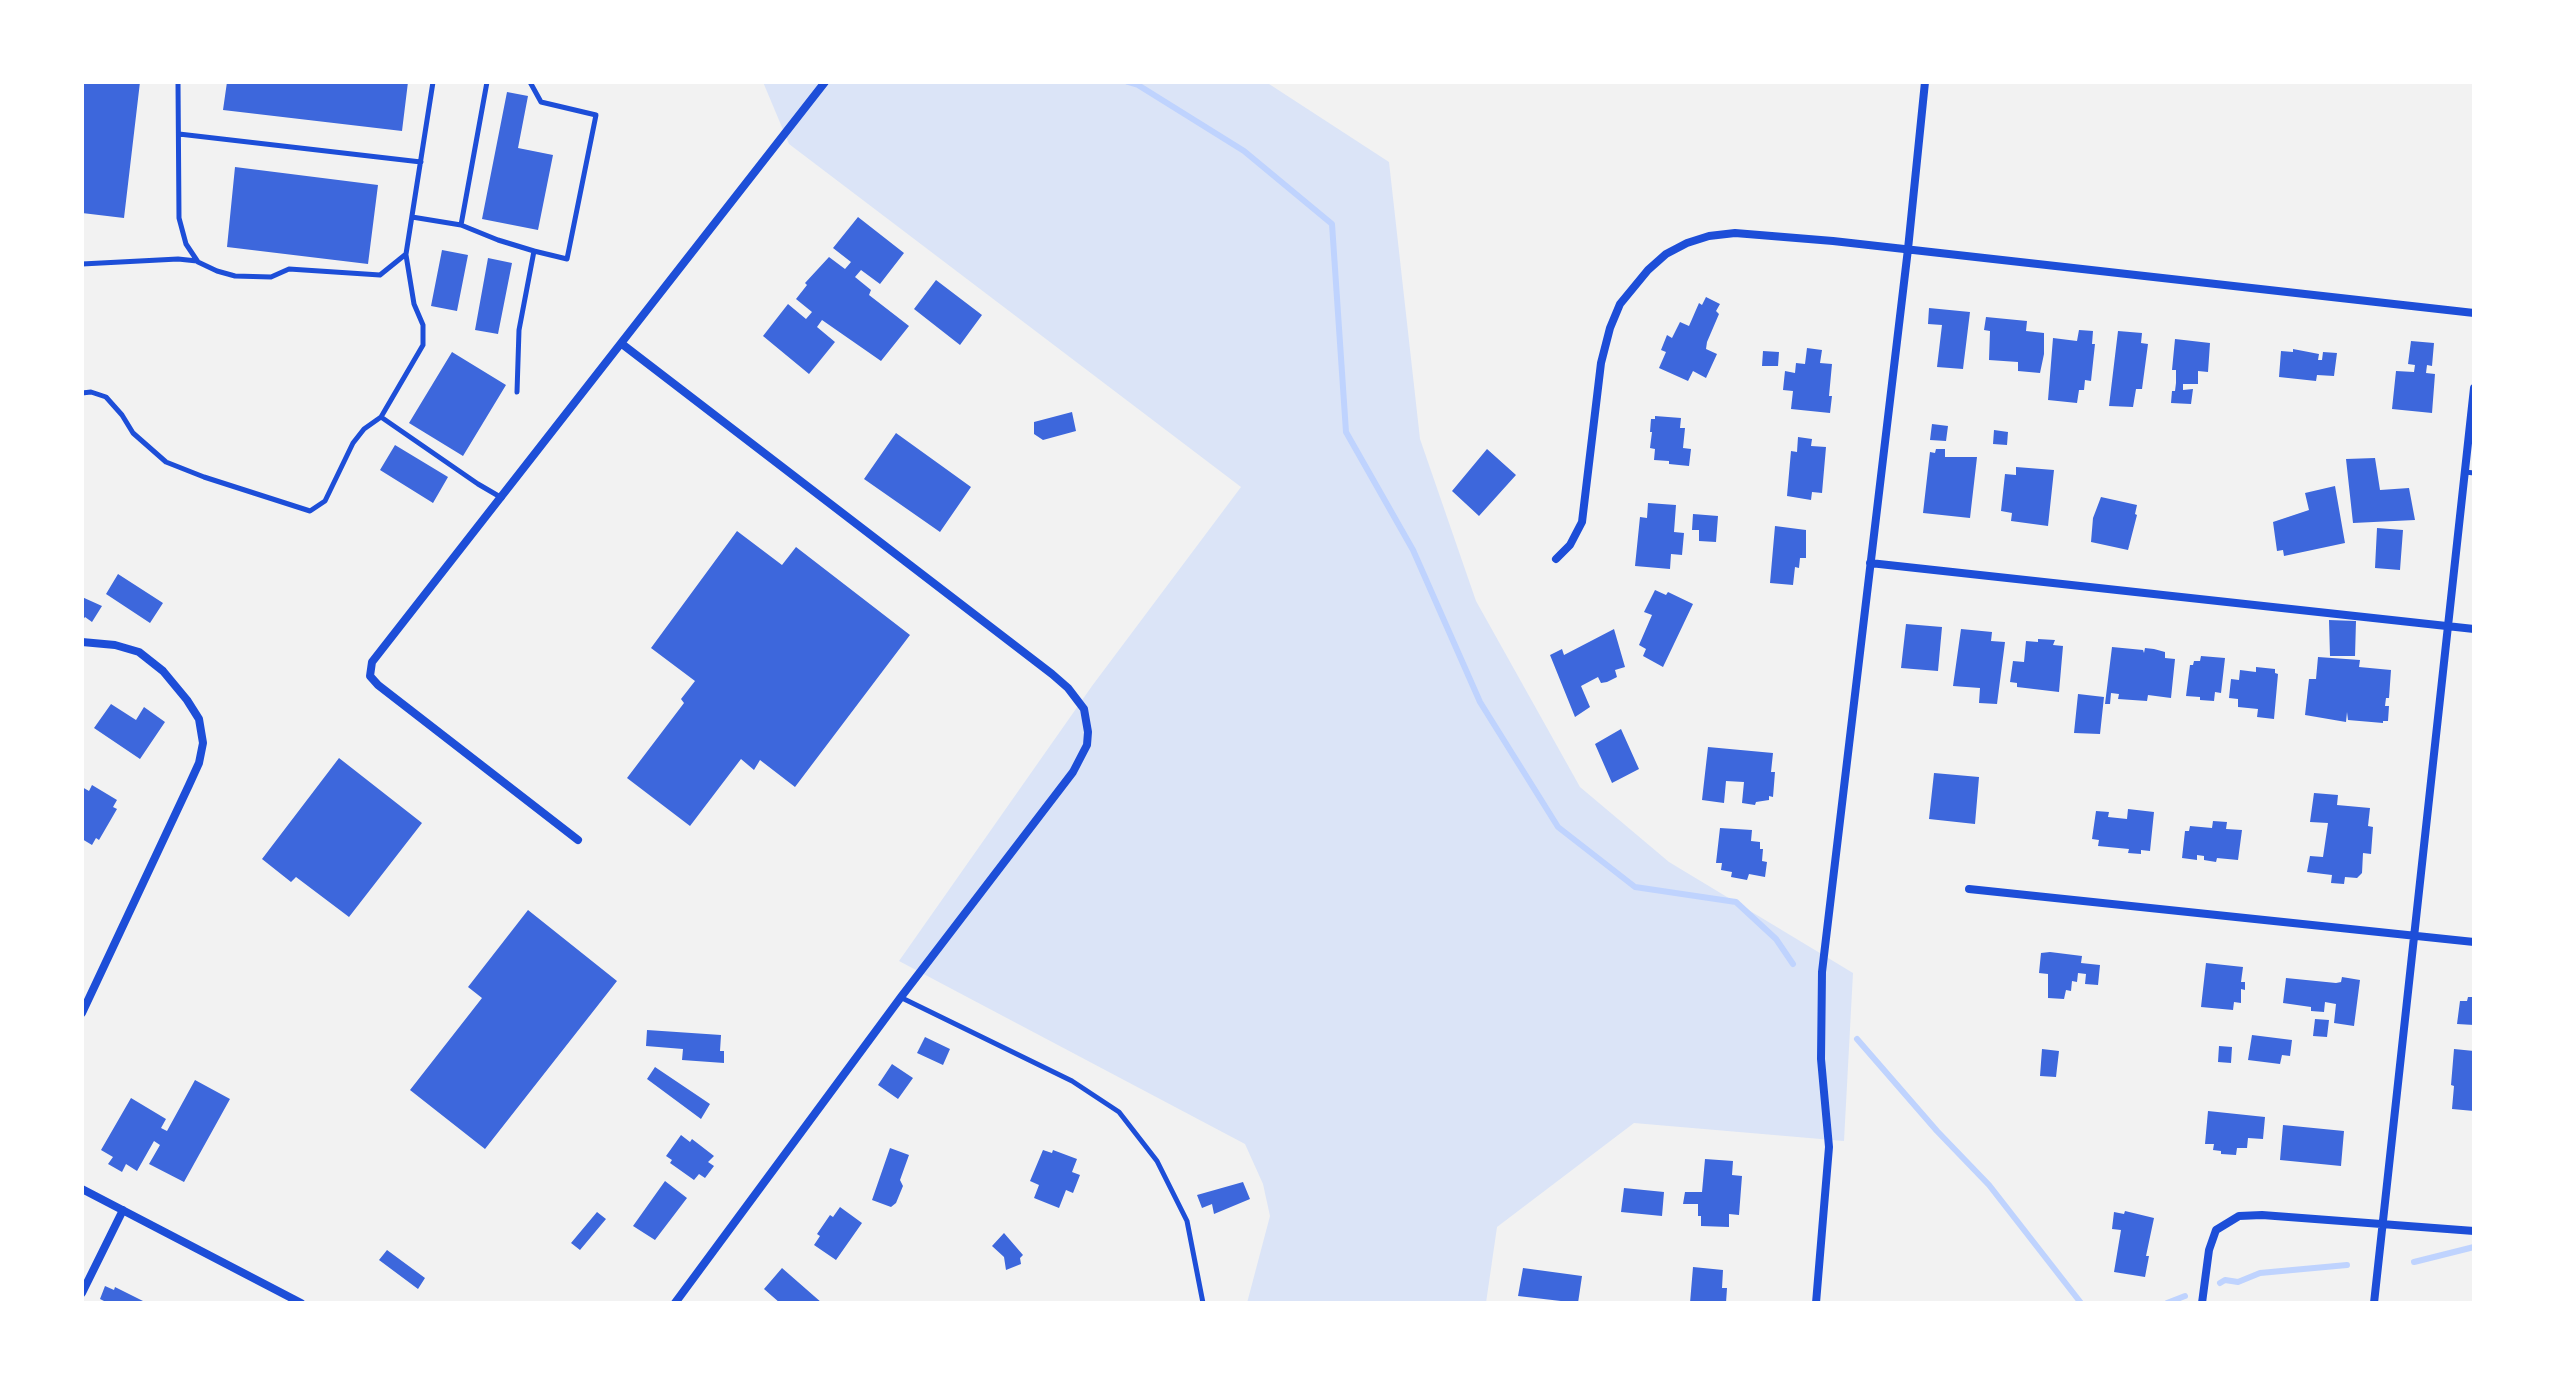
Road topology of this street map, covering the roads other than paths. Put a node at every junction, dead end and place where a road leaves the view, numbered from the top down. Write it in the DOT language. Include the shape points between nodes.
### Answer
graph roads {
  1 [pos="178,82"];
  2 [pos="433,82"];
  3 [pos="487,82"];
  4 [pos="530,82"];
  5 [pos="825,82"];
  6 [pos="1925,82"];
  7 [pos="179,134"];
  8 [pos="421,162"];
  9 [pos="412,217"];
  10 [pos="461,225"];
  11 [pos="1908,249"];
  12 [pos="534,251"];
  13 [pos="406,254"];
  14 [pos="198,262"];
  15 [pos="82,264"];
  16 [pos="2474,313"];
  17 [pos="622,344"];
  18 [pos="2474,388"];
  19 [pos="517,392"];
  20 [pos="82,393"];
  21 [pos="381,417"];
  22 [pos="2470,472"];
  23 [pos="502,498"];
  24 [pos="1556,559"];
  25 [pos="1870,563"];
  26 [pos="2450,627"];
  27 [pos="2474,629"];
  28 [pos="82,642"];
  29 [pos="578,840"];
  30 [pos="1969,889"];
  31 [pos="2414,935"];
  32 [pos="2474,942"];
  33 [pos="901,997"];
  34 [pos="82,1013"];
  35 [pos="82,1189"];
  36 [pos="123,1210"];
  37 [pos="2383,1226"];
  38 [pos="2474,1231"];
  39 [pos="82,1293"];
  40 [pos="301,1303"];
  41 [pos="675,1303"];
  42 [pos="1203,1303"];
  43 [pos="1816,1303"];
  44 [pos="2202,1303"];
  45 [pos="2374,1303"];
  1 -- 7 [label="lane"];
  2 -- 8 [label="lane"];
  3 -- 10 [label="lane"];
  4 -- 12 [label="lane" via="541,102 596,115 567,259"];
  5 -- 17 [label="street"];
  6 -- 11 [label="street"];
  7 -- 8 [label="lane"];
  7 -- 14 [label="lane" via="179,218"];
  8 -- 9 [label="lane"];
  9 -- 10 [label="lane"];
  9 -- 13 [label="lane"];
  10 -- 12 [label="lane"];
  11 -- 16 [label="street"];
  11 -- 24 [label="street" via="1735,233 1687,243 1666,254 1620,304 1610,328 1582,522"];
  11 -- 25 [label="street"];
  12 -- 19 [label="lane" via="519,330"];
  13 -- 14 [label="lane" via="380,275 289,269 271,277 235,276"];
  13 -- 21 [label="lane" via="423,345"];
  14 -- 15 [label="lane"];
  17 -- 23 [label="street"];
  17 -- 33 [label="street" via="1052,674 1084,709 1087,745 1073,772"];
  18 -- 22 [label="street"];
  20 -- 21 [label="lane" via="106,397 133,433 166,462 310,511 325,501 353,443"];
  21 -- 23 [label="lane"];
  22 -- 26 [label="street"];
  23 -- 29 [label="street" via="372,662 370,676"];
  25 -- 26 [label="street"];
  25 -- 43 [label="street" via="1822,972 1821,1059 1829,1147"];
  26 -- 27 [label="street"];
  26 -- 31 [label="street"];
  28 -- 34 [label="street" via="139,652 163,671 199,719 203,743 199,763"];
  30 -- 31 [label="street"];
  31 -- 32 [label="street"];
  31 -- 37 [label="street"];
  33 -- 41 [label="street"];
  33 -- 42 [label="lane" via="1072,1081 1119,1112 1157,1161 1187,1221"];
  35 -- 36 [label="street"];
  36 -- 39 [label="street"];
  36 -- 40 [label="street"];
  37 -- 38 [label="street"];
  37 -- 44 [label="street" via="2239,1216 2216,1230"];
  37 -- 45 [label="street"];
}
